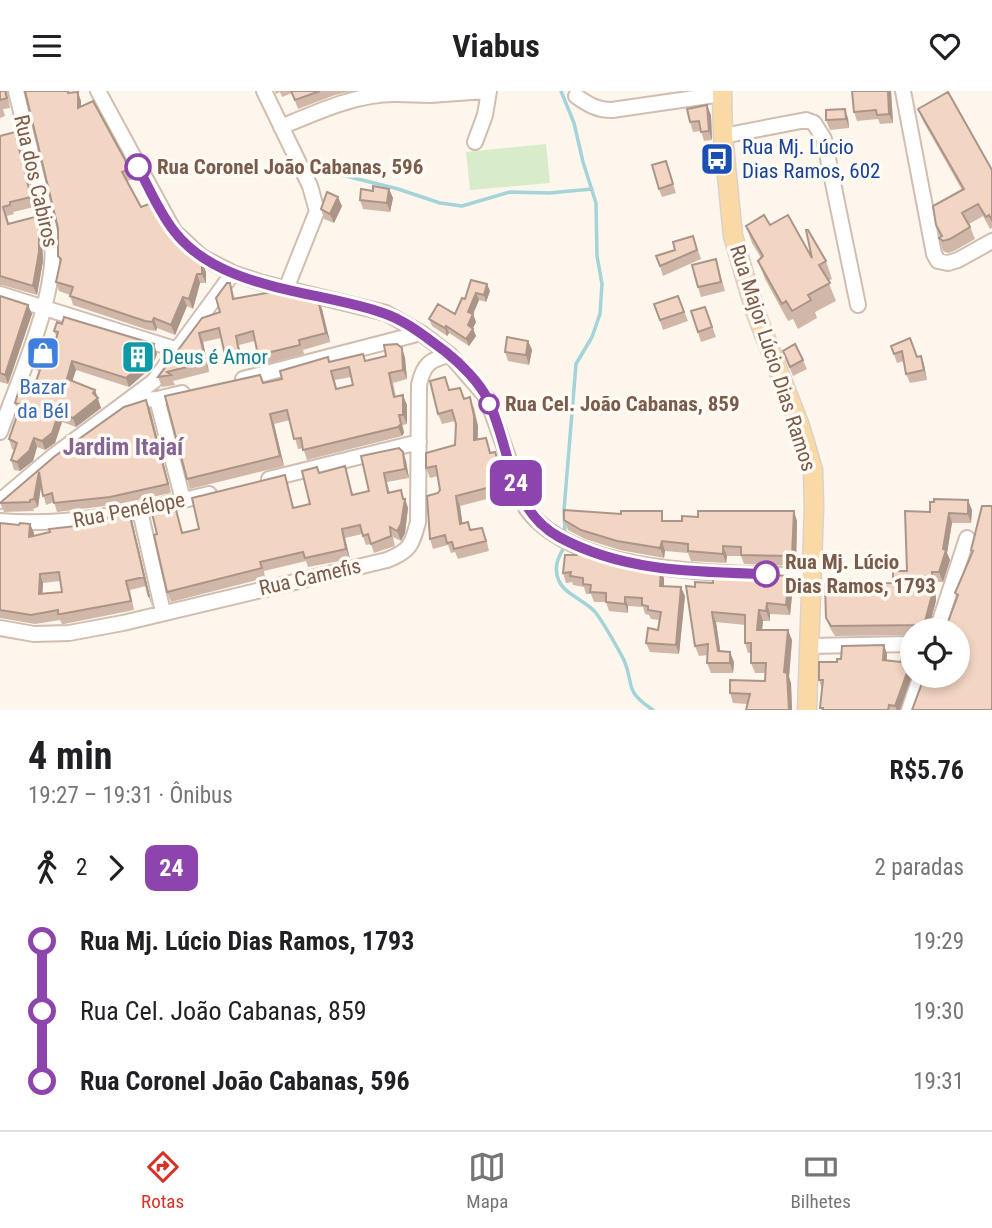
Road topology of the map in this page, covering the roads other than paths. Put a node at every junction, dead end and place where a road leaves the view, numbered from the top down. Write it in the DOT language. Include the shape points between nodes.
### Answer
graph roads {
  1 [pos="16,91"];
  2 [pos="98,91"];
  3 [pos="264,91"];
  4 [pos="488,91"];
  5 [pos="904,91"];
  6 [pos="397,92"];
  7 [pos="722,92"];
  8 [pos="576,96"];
  9 [pos="281,127"];
  10 [pos="723,136"];
  11 [pos="475,142"];
  12 [pos="992,241"];
  13 [pos="233,273"];
  14 [pos="286,289"];
  15 [pos="0,294"];
  16 [pos="858,305"];
  17 [pos="44,306"];
  18 [pos="421,333"];
  19 [pos="178,350"];
  20 [pos="450,355"];
  21 [pos="232,382"];
  22 [pos="194,390"];
  23 [pos="156,399"];
  24 [pos="129,401"];
  25 [pos="0,432"];
  26 [pos="419,442"];
  27 [pos="248,484"];
  28 [pos="222,491"];
  29 [pos="183,500"];
  30 [pos="0,501"];
  31 [pos="140,511"];
  32 [pos="0,521"];
  33 [pos="968,538"];
  34 [pos="812,576"];
  35 [pos="163,612"];
  36 [pos="941,618"];
  37 [pos="0,628"];
  38 [pos="900,644"];
  39 [pos="809,646"];
  40 [pos="917,688"];
  41 [pos="807,710"];
  42 [pos="909,710"];
  1 -- 17 [label="street, Rua dos Cabiros" via="52,240 52,273"];
  2 -- 13 [label="street" via="174,231 202,257"];
  3 -- 9 [label="street"];
  4 -- 6 [label="street"];
  4 -- 11 [label="street"];
  5 -- 12 [label="street" via="930,241 938,261 958,260"];
  6 -- 9 [label="street" via="327,109"];
  7 -- 8 [label="street" via="612,110 599,110"];
  7 -- 10 [label="main road, Rua Major Lúcio Dias Ramos"];
  9 -- 14 [label="street" via="317,211"];
  10 -- 16 [label="street" via="806,120 820,129"];
  10 -- 34 [label="main road, Rua Major Lúcio Dias Ramos" via="733,236 813,470"];
  13 -- 14 [label="street"];
  13 -- 19 [label="street"];
  14 -- 18 [label="street" via="386,313"];
  15 -- 17 [label="street"];
  17 -- 19 [label="street"];
  17 -- 25 [label="street, Rua dos Cabiros"];
  18 -- 20 [label="street"];
  18 -- 21 [label="street"];
  19 -- 24 [label="street" via="154,381"];
  20 -- 26 [label="street, Rua Camefis" via="434,359 422,372"];
  20 -- 34 [label="street" via="487,398 526,508 559,537 622,562 653,568"];
  22 -- 23 [label="street"];
  23 -- 24 [label="street"];
  23 -- 29 [label="street"];
  24 -- 30 [label="street"];
  26 -- 27 [label="street"];
  26 -- 35 [label="street, Rua Camefis" via="418,522 413,542 403,554"];
  28 -- 29 [label="street, Rua Penélope"];
  29 -- 31 [label="street, Rua Penélope"];
  31 -- 32 [label="street, Rua Penélope" via="80,521"];
  31 -- 35 [label="street"];
  33 -- 36 [label="street"];
  34 -- 39 [label="main road, Rua Major Lúcio Dias Ramos"];
  35 -- 37 [label="street, Rua Camefis" via="69,633 34,634"];
  38 -- 39 [label="street"];
  39 -- 41 [label="main road, Rua Major Lúcio Dias Ramos"];
  40 -- 42 [label="street"];
}
